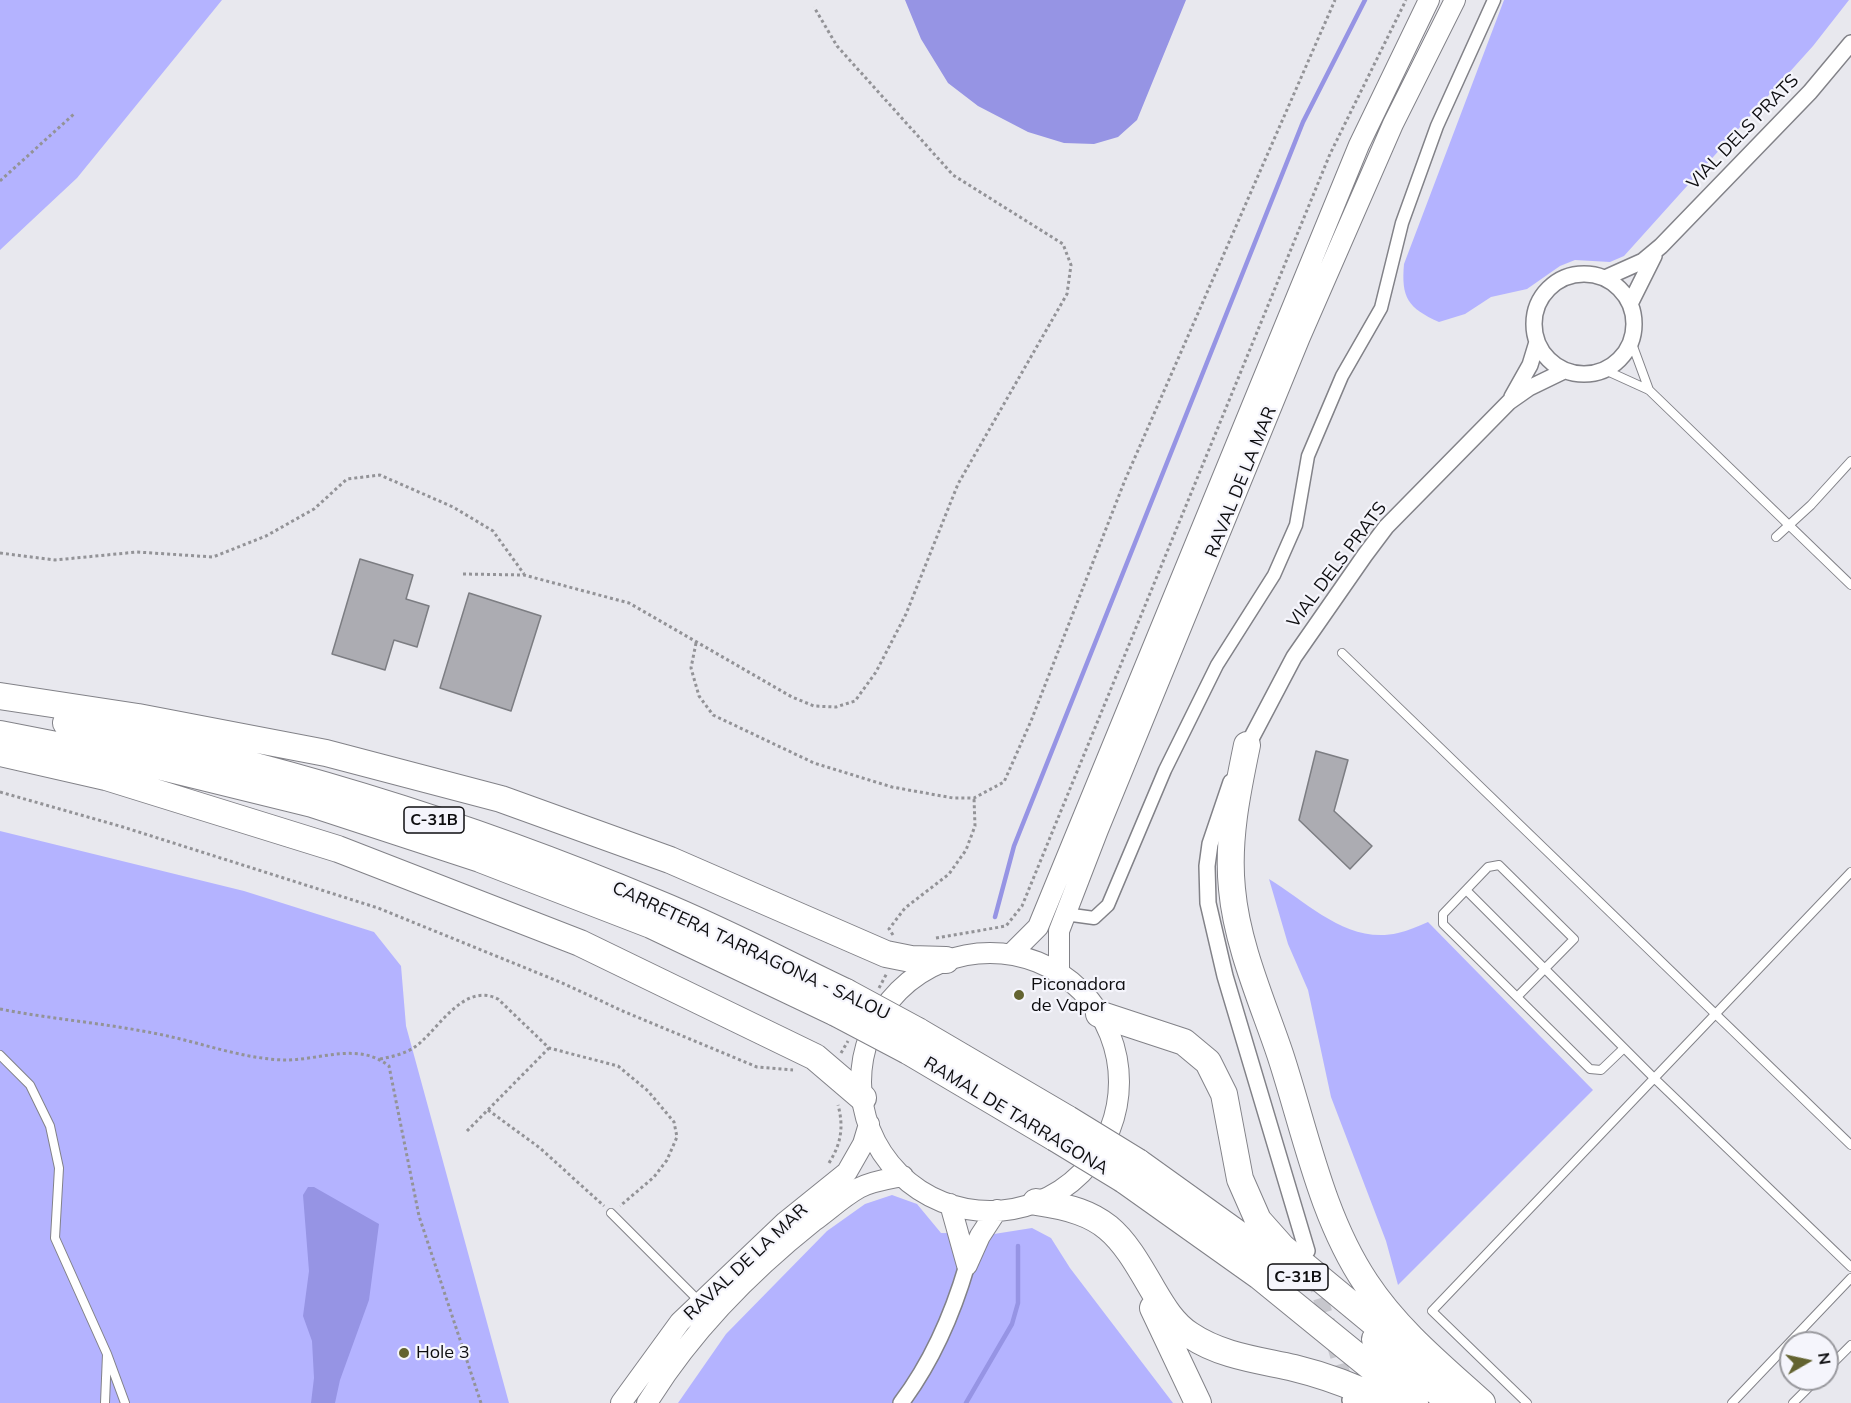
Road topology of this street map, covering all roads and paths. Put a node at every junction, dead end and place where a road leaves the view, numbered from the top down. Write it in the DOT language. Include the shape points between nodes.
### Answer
graph roads {
  1 [pos="1335,0"];
  2 [pos="1406,0"];
  3 [pos="1429,0"];
  4 [pos="1455,0"];
  5 [pos="1494,0"];
  6 [pos="814,7"];
  7 [pos="1851,43"];
  8 [pos="75,113"];
  9 [pos="0,181"];
  10 [pos="1661,246"];
  11 [pos="1605,278"];
  12 [pos="1630,304"];
  13 [pos="1631,341"];
  14 [pos="1537,342"];
  15 [pos="1605,370"];
  16 [pos="1564,371"];
  17 [pos="1649,390"];
  18 [pos="1509,402"];
  19 [pos="1851,461"];
  20 [pos="1790,526"];
  21 [pos="1776,537"];
  22 [pos="0,553"];
  23 [pos="463,574"];
  24 [pos="524,575"];
  25 [pos="1851,585"];
  26 [pos="696,643"];
  27 [pos="1342,653"];
  28 [pos="0,696"];
  29 [pos="0,710"];
  30 [pos="0,734"];
  31 [pos="1247,745"];
  32 [pos="0,753"];
  33 [pos="0,792"];
  34 [pos="974,798"];
  35 [pos="1851,872"];
  36 [pos="1466,890"];
  37 [pos="1065,914"];
  38 [pos="889,929"];
  39 [pos="930,939"];
  40 [pos="1011,954"];
  41 [pos="896,956"];
  42 [pos="946,960"];
  43 [pos="1545,969"];
  44 [pos="1059,973"];
  45 [pos="875,995"];
  46 [pos="1517,997"];
  47 [pos="841,1003"];
  48 [pos="0,1009"];
  49 [pos="1099,1014"];
  50 [pos="1715,1015"];
  51 [pos="851,1036"];
  52 [pos="549,1048"];
  53 [pos="1624,1048"];
  54 [pos="0,1055"];
  55 [pos="380,1059"];
  56 [pos="831,1070"];
  57 [pos="1654,1078"];
  58 [pos="863,1098"];
  59 [pos="836,1099"];
  60 [pos="488,1110"];
  61 [pos="869,1124"];
  62 [pos="1061,1128"];
  63 [pos="467,1131"];
  64 [pos="1851,1145"];
  65 [pos="823,1168"];
  66 [pos="1131,1171"];
  67 [pos="903,1176"];
  68 [pos="1036,1202"];
  69 [pos="950,1204"];
  70 [pos="998,1210"];
  71 [pos="611,1213"];
  72 [pos="1129,1249"];
  73 [pos="1307,1251"];
  74 [pos="967,1265"];
  75 [pos="1851,1267"];
  76 [pos="1851,1278"];
  77 [pos="700,1302"];
  78 [pos="1851,1345"];
  79 [pos="107,1353"];
  80 [pos="1839,1357"];
  81 [pos="1805,1391"];
  82 [pos="105,1403"];
  83 [pos="125,1403"];
  84 [pos="481,1403"];
  85 [pos="621,1403"];
  86 [pos="647,1403"];
  87 [pos="901,1403"];
  88 [pos="1198,1403"];
  89 [pos="1388,1403"];
  90 [pos="1415,1403"];
  91 [pos="1450,1403"];
  92 [pos="1469,1403"];
  93 [pos="1482,1403"];
  94 [pos="1527,1403"];
  95 [pos="1732,1403"];
  96 [pos="1793,1403"];
  1 -- 34 [label="path" via="1125,480 1004,782"];
  2 -- 39 [label="path" via="1330,154 1022,906 1006,926"];
  3 -- 40 [label="street, RAVAL DE LA MAR" via="1355,156 1038,927"];
  4 -- 37 [label="street, RAVAL DE LA MAR" via="1393,124 1300,337"];
  5 -- 37 [label="street" via="1437,126 1402,223 1381,308 1342,376 1308,456 1296,525 1274,575 1217,665 1165,770 1108,905 1094,918"];
  6 -- 26 [label="path" via="837,46 953,175 1063,244 1071,265 1067,294 958,484 906,614 876,672 855,701 836,707 814,706"];
  7 -- 10 [label="street, VIAL DELS PRATS" via="1810,92"];
  8 -- 9 [label="path"];
  10 -- 11 [label="street, VIAL DELS PRATS" via="1643,261"];
  10 -- 12 [label="street, VIAL DELS PRATS"];
  11 -- 12 [label="street"];
  11 -- 14 [label="street" via="1579,274 1549,288 1534,316"];
  12 -- 13 [label="street"];
  13 -- 15 [label="street" via="1621,358"];
  13 -- 17 [label="lane"];
  14 -- 16 [label="street" via="1548,359"];
  14 -- 18 [label="street, VIAL DELS PRATS" via="1530,365"];
  15 -- 16 [label="street" via="1585,375"];
  15 -- 17 [label="lane"];
  16 -- 18 [label="street, VIAL DELS PRATS"];
  17 -- 20 [label="lane"];
  18 -- 31 [label="street, VIAL DELS PRATS" via="1386,527 1313,628"];
  19 -- 20 [label="lane"];
  20 -- 21 [label="lane"];
  20 -- 25 [label="lane"];
  22 -- 24 [label="path" via="56,560 137,552 213,557 266,536 314,509 347,479 380,475 453,507 493,531"];
  23 -- 24 [label="path"];
  24 -- 26 [label="path" via="629,603"];
  26 -- 34 [label="path" via="691,668 699,696 713,715 814,763 892,787"];
  27 -- 50 [label="lane"];
  28 -- 41 [label="highway" via="138,717 326,753 501,799 670,860"];
  29 -- 47 [label="highway, CARRETERA TARRAGONA - SALOU / C-31B" via="137,737 317,782 491,838 658,903"];
  30 -- 47 [label="highway, CARRETERA TARRAGONA - SALOU / C-31B" via="133,760 312,804 480,859"];
  31 -- 73 [label="street, VIAL DELS PRATS" via="1210,844 1208,903 1231,997"];
  31 -- 93 [label="highway" via="1234,821 1232,890 1254,978 1323,1190 1348,1252 1383,1306 1422,1350"];
  32 -- 56 [label="highway" via="106,777 349,853 580,942 815,1057"];
  33 -- 56 [label="path" via="378,908 757,1067"];
  34 -- 38 [label="path" via="975,826 966,850 949,874 905,908"];
  35 -- 50 [label="lane"];
  36 -- 43 [label="lane"];
  36 -- 43 [label="lane" via="1488,867 1499,866 1574,939"];
  36 -- 46 [label="lane" via="1443,914 1443,924"];
  37 -- 44 [label="street, RAVAL DE LA MAR" via="1059,931"];
  40 -- 42 [label="street" via="978,953"];
  40 -- 44 [label="street"];
  41 -- 42 [label="highway"];
  41 -- 45 [label="path"];
  42 -- 58 [label="street" via="904,986 880,1014 866,1049"];
  43 -- 46 [label="lane"];
  43 -- 53 [label="lane"];
  44 -- 49 [label="street" via="1077,987"];
  46 -- 53 [label="lane" via="1590,1069 1601,1070"];
  47 -- 62 [label="highway, CARRETERA TARRAGONA - SALOU / C-31B, bridge"];
  48 -- 55 [label="path" via="154,1033 238,1054 300,1060 345,1052"];
  49 -- 68 [label="street" via="1114,1049 1118,1074 1112,1123 1101,1146 1078,1176"];
  49 -- 92 [label="highway" via="1163,1034 1198,1051 1224,1094 1240,1179 1248,1202 1264,1227 1282,1247"];
  50 -- 57 [label="lane"];
  50 -- 64 [label="lane"];
  51 -- 56 [label="path"];
  52 -- 55 [label="path" via="488,994 455,1007 422,1042 402,1054"];
  52 -- 60 [label="path"];
  52 -- 71 [label="path" via="618,1066 648,1091 674,1122 677,1137 667,1160 654,1178"];
  53 -- 57 [label="lane"];
  54 -- 79 [label="lane" via="30,1085 50,1126 59,1168 55,1238"];
  55 -- 84 [label="path" via="389,1066 419,1216"];
  56 -- 58 [label="highway"];
  57 -- 75 [label="lane"];
  57 -- 94 [label="lane" via="1432,1311"];
  58 -- 61 [label="street"];
  59 -- 65 [label="path" via="843,1123 838,1146"];
  60 -- 63 [label="path"];
  60 -- 71 [label="path" via="540,1148"];
  61 -- 67 [label="street" via="882,1152"];
  61 -- 77 [label="street, RAVAL DE LA MAR" via="848,1172 785,1222"];
  62 -- 66 [label="highway, RAMAL DE TARRAGONA / C-31B, bridge"];
  66 -- 90 [label="highway, C-31B"];
  66 -- 91 [label="highway, C-31B" via="1197,1202 1311,1287"];
  67 -- 69 [label="street" via="917,1188"];
  67 -- 86 [label="street, RAVAL DE LA MAR" via="858,1188 789,1241 695,1337"];
  68 -- 70 [label="street"];
  68 -- 72 [label="highway" via="1079,1210 1103,1222"];
  69 -- 70 [label="street"];
  69 -- 74 [label="street"];
  70 -- 74 [label="street"];
  71 -- 77 [label="lane"];
  72 -- 88 [label="highway" via="1168,1344"];
  72 -- 89 [label="highway" via="1164,1310 1191,1336 1246,1359 1326,1377"];
  74 -- 87 [label="street" via="957,1298 919,1379"];
  76 -- 95 [label="lane"];
  77 -- 85 [label="street, RAVAL DE LA MAR" via="655,1354"];
  78 -- 80 [label="lane"];
  79 -- 82 [label="lane"];
  79 -- 83 [label="lane"];
  81 -- 96 [label="lane"];
}
